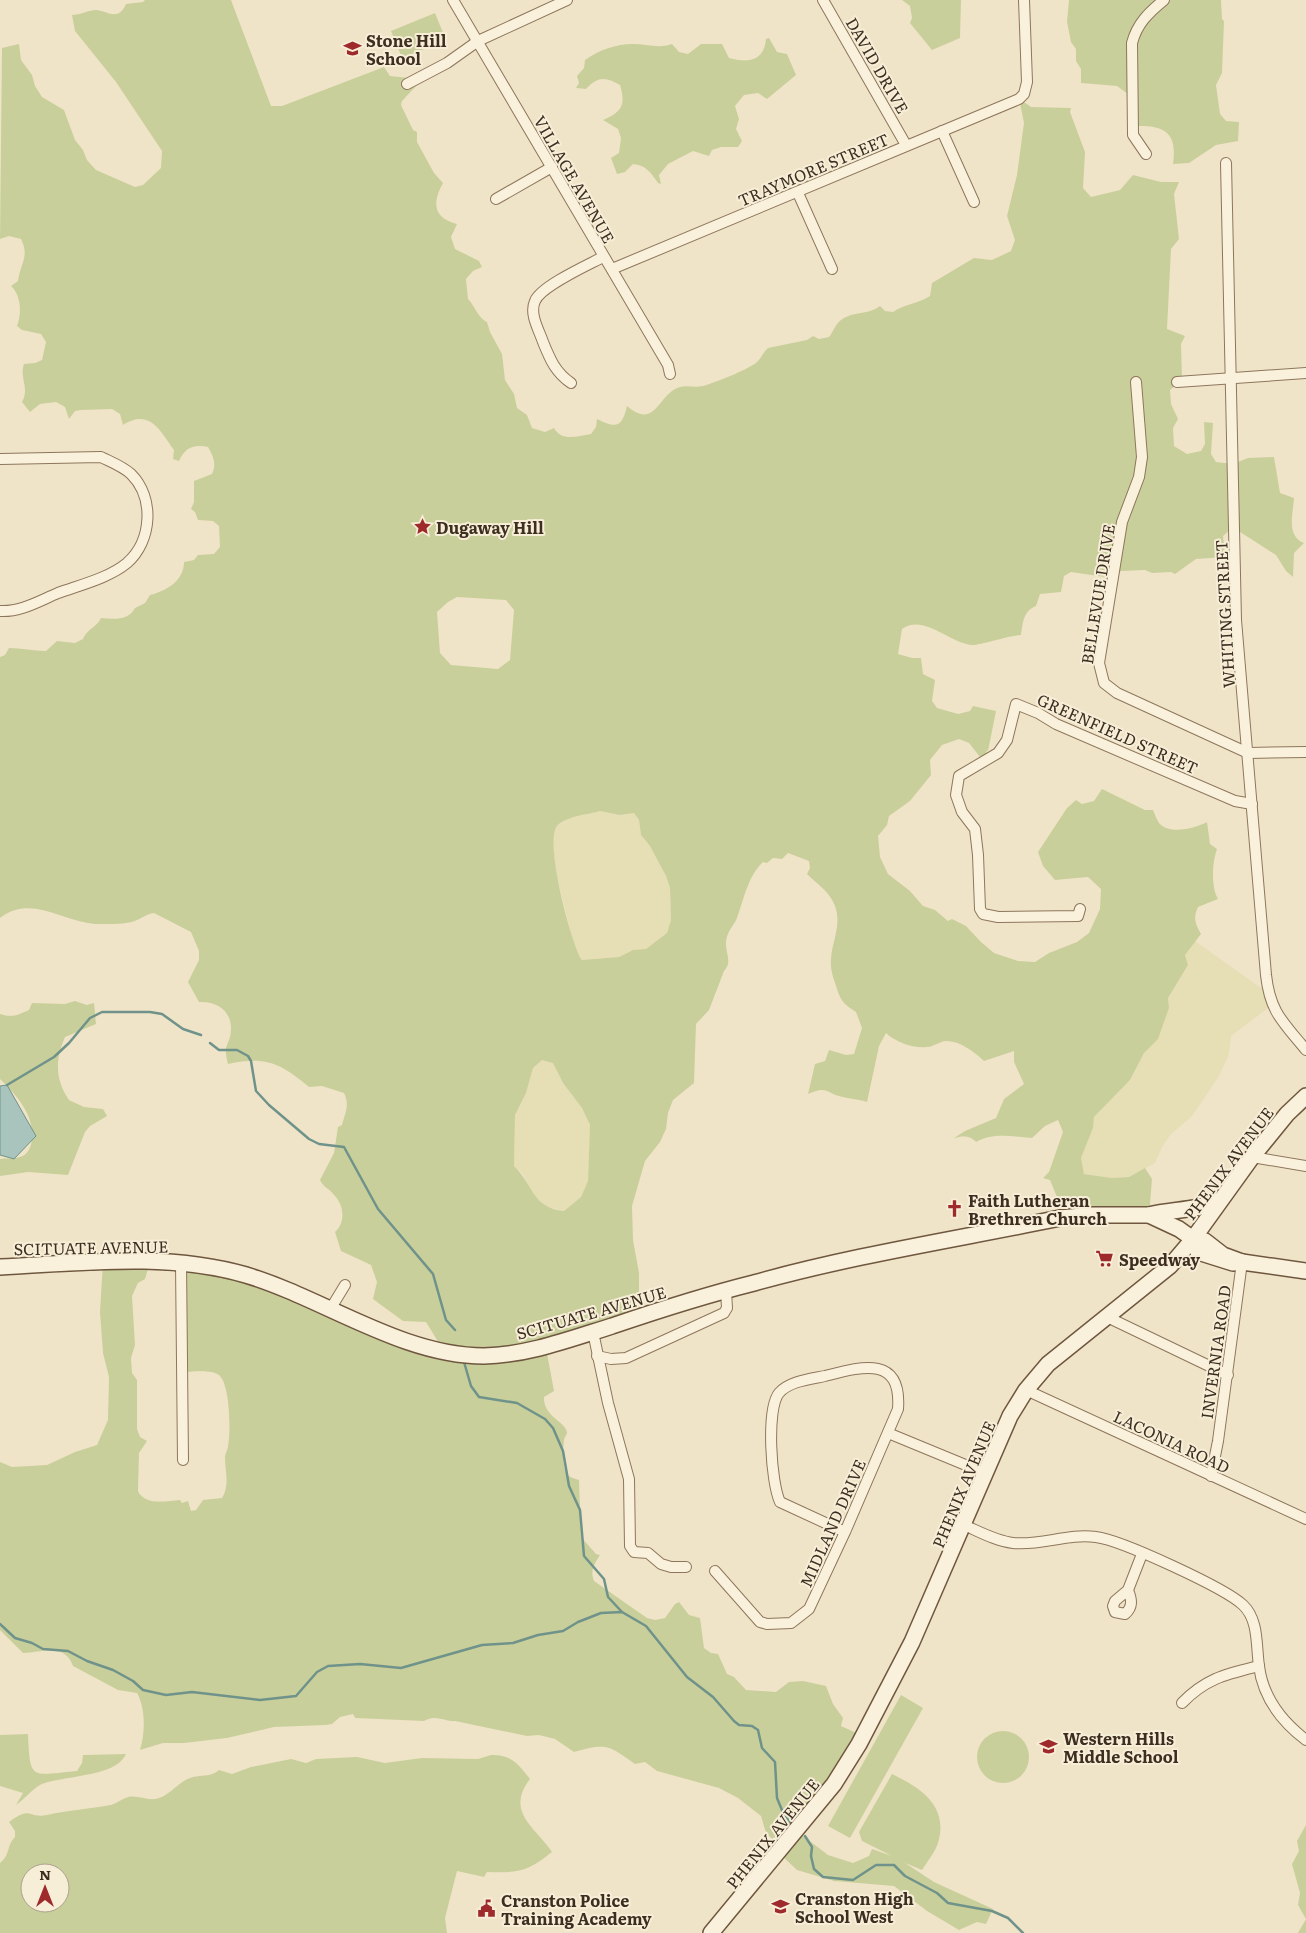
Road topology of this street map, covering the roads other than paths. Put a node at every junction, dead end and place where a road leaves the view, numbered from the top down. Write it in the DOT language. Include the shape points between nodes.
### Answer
graph roads {
  1 [pos="453,0"];
  2 [pos="567,0"];
  3 [pos="823,0"];
  4 [pos="1024,0"];
  5 [pos="1164,0"];
  6 [pos="478,41"];
  7 [pos="407,84"];
  8 [pos="942,131"];
  9 [pos="906,145"];
  10 [pos="1146,154"];
  11 [pos="1226,163"];
  12 [pos="552,167"];
  13 [pos="798,193"];
  14 [pos="496,199"];
  15 [pos="974,202"];
  16 [pos="603,257"];
  17 [pos="612,269"];
  18 [pos="832,269"];
  19 [pos="1306,373"];
  20 [pos="670,374"];
  21 [pos="1230,379"];
  22 [pos="1136,382"];
  23 [pos="1177,382"];
  24 [pos="571,383"];
  25 [pos="0,459"];
  26 [pos="0,611"];
  27 [pos="1248,752"];
  28 [pos="1306,752"];
  29 [pos="1252,804"];
  30 [pos="1080,909"];
  31 [pos="1306,1050"];
  32 [pos="1306,1096"];
  33 [pos="1252,1157"];
  34 [pos="1306,1166"];
  35 [pos="1222,1199"];
  36 [pos="1148,1215"];
  37 [pos="1193,1239"];
  38 [pos="1242,1262"];
  39 [pos="181,1263"];
  40 [pos="0,1267"];
  41 [pos="1306,1271"];
  42 [pos="345,1285"];
  43 [pos="726,1291"];
  44 [pos="331,1308"];
  45 [pos="1105,1316"];
  46 [pos="593,1332"];
  47 [pos="597,1356"];
  48 [pos="1228,1375"];
  49 [pos="1026,1390"];
  50 [pos="888,1433"];
  51 [pos="183,1460"];
  52 [pos="985,1473"];
  53 [pos="1211,1476"];
  54 [pos="1306,1520"];
  55 [pos="964,1525"];
  56 [pos="845,1532"];
  57 [pos="1142,1554"];
  58 [pos="686,1567"];
  59 [pos="715,1571"];
  60 [pos="1128,1590"];
  61 [pos="1259,1666"];
  62 [pos="1182,1703"];
  63 [pos="1306,1740"];
  64 [pos="711,1933"];
  1 -- 6 [label="street, VILLAGE AVENUE"];
  2 -- 6 [label="street"];
  3 -- 9 [label="street, DAVID DRIVE"];
  4 -- 8 [label="street, TRAYMORE STREET" via="1027,82 1024,94 1019,99"];
  5 -- 10 [label="street" via="1142,20 1132,43 1133,135"];
  6 -- 7 [label="street"];
  6 -- 12 [label="street, VILLAGE AVENUE"];
  8 -- 9 [label="street, TRAYMORE STREET"];
  8 -- 15 [label="street"];
  9 -- 13 [label="street, TRAYMORE STREET"];
  11 -- 21 [label="street, WHITING STREET"];
  12 -- 14 [label="street"];
  12 -- 16 [label="street, VILLAGE AVENUE"];
  13 -- 17 [label="street, TRAYMORE STREET"];
  13 -- 18 [label="street"];
  16 -- 17 [label="street, VILLAGE AVENUE"];
  16 -- 24 [label="street" via="557,282 535,301 535,320 553,366 561,377"];
  17 -- 20 [label="street, VILLAGE AVENUE" via="668,365"];
  19 -- 21 [label="street"];
  21 -- 23 [label="street"];
  21 -- 27 [label="street, WHITING STREET" via="1236,620"];
  22 -- 27 [label="street, BELLEVUE DRIVE" via="1142,456 1139,477 1122,522 1098,669 1107,688"];
  25 -- 26 [label="street" via="101,457 130,474 147,501 148,514 142,544 136,554 117,570 26,608"];
  27 -- 28 [label="street, BELLEVUE DRIVE"];
  27 -- 29 [label="street, WHITING STREET"];
  29 -- 30 [label="street, GREENFIELD STREET" via="1235,801 1174,776 1016,704 1007,740 998,753 959,776 956,796 962,812 975,829 980,909 983,914 998,917 1078,916"];
  29 -- 31 [label="street, WHITING STREET" via="1268,996 1273,1010"];
  32 -- 33 [label="main road, PHENIX AVENUE"];
  33 -- 34 [label="street"];
  33 -- 35 [label="main road, PHENIX AVENUE"];
  35 -- 36 [label="main road" via="1197,1209"];
  35 -- 37 [label="main road, PHENIX AVENUE"];
  36 -- 37 [label="main road, SCITUATE AVENUE"];
  36 -- 43 [label="main road, SCITUATE AVENUE" via="1103,1214 1060,1218 811,1269"];
  37 -- 38 [label="main road, SCITUATE AVENUE" via="1205,1241"];
  37 -- 45 [label="main road, PHENIX AVENUE" via="1170,1266"];
  38 -- 41 [label="main road, SCITUATE AVENUE"];
  38 -- 48 [label="street, INVERNIA ROAD"];
  39 -- 40 [label="main road, SCITUATE AVENUE" via="145,1260"];
  39 -- 44 [label="main road, SCITUATE AVENUE" via="249,1276"];
  39 -- 51 [label="street"];
  42 -- 44 [label="street"];
  43 -- 46 [label="main road, SCITUATE AVENUE"];
  43 -- 47 [label="street" via="727,1308 724,1313 626,1358"];
  44 -- 46 [label="main road, SCITUATE AVENUE" via="407,1340 447,1352 471,1355 524,1352"];
  45 -- 48 [label="street"];
  45 -- 49 [label="main road, PHENIX AVENUE" via="1048,1364"];
  46 -- 47 [label="street"];
  47 -- 58 [label="street" via="629,1479 630,1546 634,1552 648,1553 661,1564"];
  48 -- 53 [label="street, INVERNIA ROAD"];
  49 -- 52 [label="main road, PHENIX AVENUE" via="1010,1416"];
  49 -- 53 [label="street, LACONIA ROAD"];
  50 -- 52 [label="street"];
  50 -- 56 [label="street, MIDLAND DRIVE"];
  50 -- 56 [label="street, MIDLAND DRIVE" via="899,1399 893,1378 881,1368 862,1367 798,1382 778,1394 772,1425 774,1486 780,1502"];
  52 -- 55 [label="main road, PHENIX AVENUE"];
  53 -- 54 [label="street, LACONIA ROAD"];
  55 -- 57 [label="street" via="991,1538 1014,1543 1074,1536 1097,1537"];
  55 -- 64 [label="main road, PHENIX AVENUE" via="912,1642 854,1753 834,1784"];
  56 -- 59 [label="street, MIDLAND DRIVE" via="809,1609 791,1623 760,1622"];
  57 -- 60 [label="street"];
  57 -- 61 [label="street" via="1220,1590 1244,1606 1251,1616 1259,1644"];
  61 -- 62 [label="street" via="1219,1676 1197,1687"];
  61 -- 63 [label="street" via="1265,1691 1279,1716"];
}
